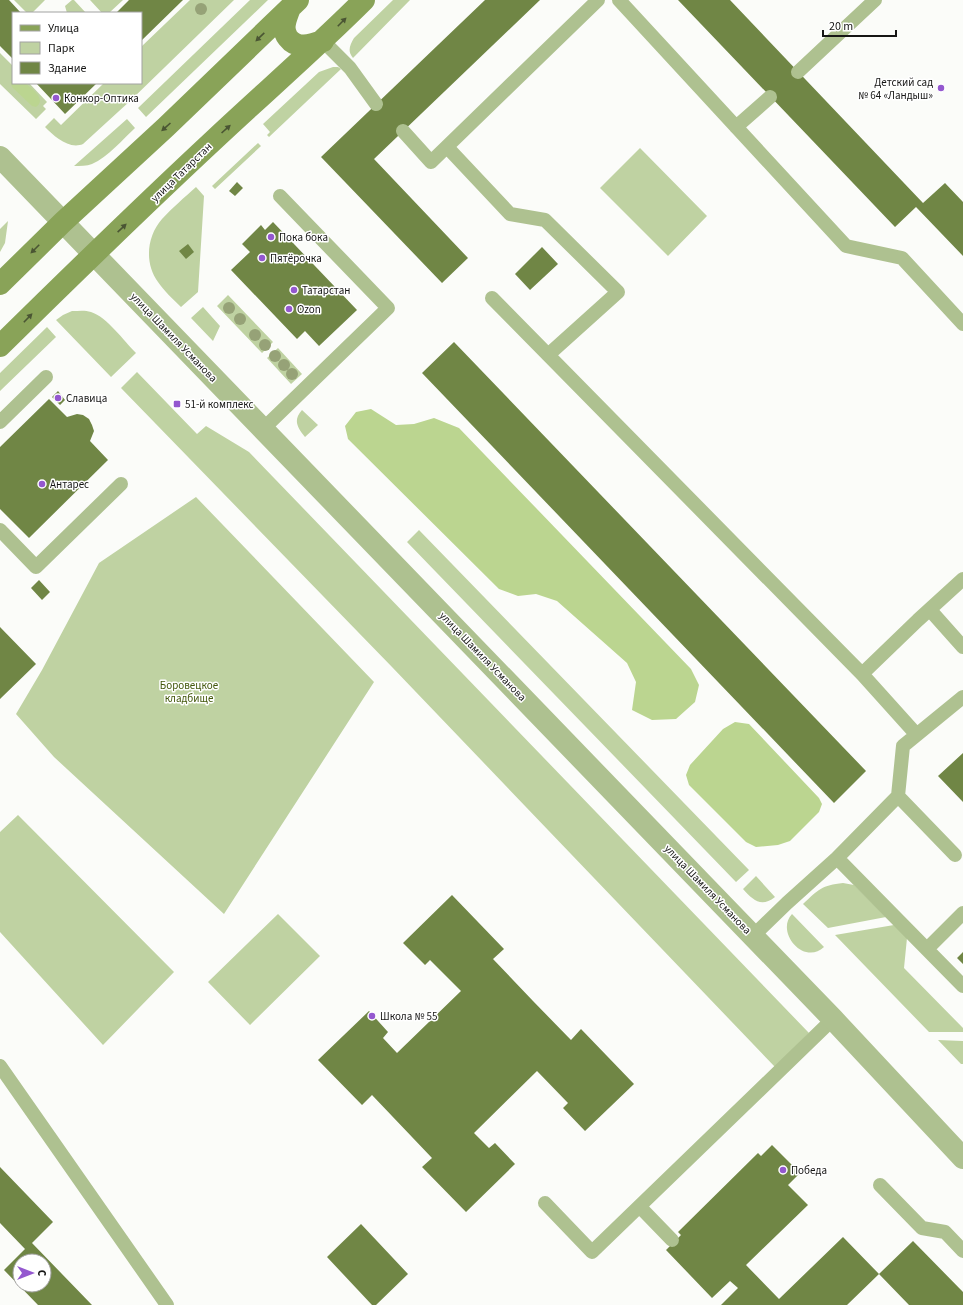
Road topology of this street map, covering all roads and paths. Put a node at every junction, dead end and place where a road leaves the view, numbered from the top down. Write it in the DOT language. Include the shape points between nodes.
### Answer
graph roads {
  1 [pos="364,0"];
  2 [pos="598,0"];
  3 [pos="619,0"];
  4 [pos="875,0"];
  5 [pos="294,4"];
  6 [pos="323,41"];
  7 [pos="798,72"];
  8 [pos="770,97"];
  9 [pos="376,104"];
  10 [pos="736,127"];
  11 [pos="403,131"];
  12 [pos="447,147"];
  13 [pos="0,157"];
  14 [pos="280,196"];
  15 [pos="63,222"];
  16 [pos="93,254"];
  17 [pos="0,284"];
  18 [pos="492,298"];
  19 [pos="963,324"];
  20 [pos="0,346"];
  21 [pos="548,355"];
  22 [pos="46,377"];
  23 [pos="0,422"];
  24 [pos="263,429"];
  25 [pos="121,484"];
  26 [pos="0,530"];
  27 [pos="963,579"];
  28 [pos="930,610"];
  29 [pos="963,647"];
  30 [pos="862,674"];
  31 [pos="963,696"];
  32 [pos="916,734"];
  33 [pos="898,796"];
  34 [pos="955,855"];
  35 [pos="837,858"];
  36 [pos="963,913"];
  37 [pos="753,936"];
  38 [pos="927,949"];
  39 [pos="963,986"];
  40 [pos="833,1019"];
  41 [pos="0,1066"];
  42 [pos="963,1158"];
  43 [pos="880,1185"];
  44 [pos="545,1203"];
  45 [pos="640,1207"];
  46 [pos="672,1240"];
  47 [pos="963,1250"];
  48 [pos="167,1305"];
  6 -- 1 [label="street, улица Татарстан, one-way"];
  2 -- 12 [label="lane"];
  3 -- 10 [label="lane"];
  4 -- 7 [label="lane"];
  5 -- 6 [label="street" via="284,24 286,35 292,43 310,46"];
  5 -- 15 [label="street, one-way"];
  6 -- 9 [label="lane" via="350,68"];
  16 -- 6 [label="street, улица Татарстан, one-way"];
  8 -- 10 [label="lane"];
  10 -- 19 [label="lane" via="846,246 902,258"];
  11 -- 12 [label="lane" via="431,162"];
  12 -- 21 [label="lane" via="510,214 545,220 618,292"];
  13 -- 15 [label="street, улица Шамиля Усманова"];
  14 -- 24 [label="lane" via="388,308"];
  15 -- 16 [label="street, улица Шамиля Усманова"];
  15 -- 17 [label="street, one-way"];
  20 -- 16 [label="street, улица Татарстан, one-way"];
  16 -- 24 [label="street, улица Шамиля Усманова"];
  18 -- 21 [label="lane"];
  21 -- 30 [label="lane"];
  22 -- 23 [label="lane"];
  24 -- 37 [label="street, улица Шамиля Усманова"];
  25 -- 26 [label="lane" via="36,567"];
  27 -- 28 [label="lane"];
  28 -- 29 [label="lane"];
  28 -- 30 [label="lane"];
  30 -- 32 [label="lane"];
  31 -- 32 [label="lane"];
  32 -- 33 [label="lane" via="903,746"];
  33 -- 34 [label="lane"];
  33 -- 35 [label="lane"];
  35 -- 37 [label="lane"];
  35 -- 38 [label="lane"];
  36 -- 38 [label="lane"];
  37 -- 40 [label="street, улица Шамиля Усманова"];
  38 -- 39 [label="lane"];
  40 -- 42 [label="street, улица Шамиля Усманова"];
  40 -- 45 [label="lane"];
  41 -- 48 [label="lane"];
  43 -- 47 [label="lane" via="922,1228 945,1232"];
  44 -- 45 [label="lane" via="592,1252"];
  45 -- 46 [label="lane"];
}
